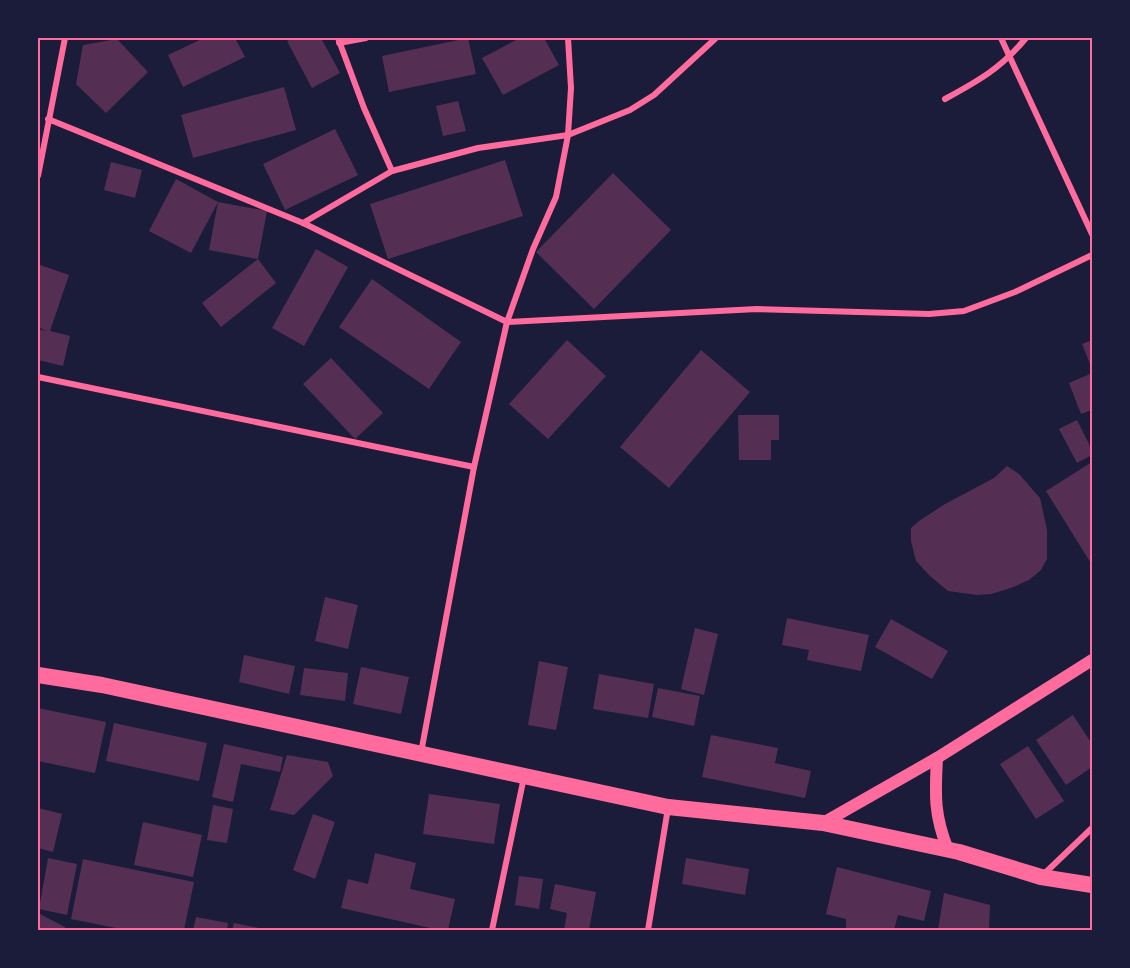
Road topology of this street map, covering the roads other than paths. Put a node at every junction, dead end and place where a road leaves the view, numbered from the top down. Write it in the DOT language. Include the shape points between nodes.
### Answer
graph roads {
  1 [pos="65,38"];
  2 [pos="366,38"];
  3 [pos="568,38"];
  4 [pos="716,38"];
  5 [pos="1001,38"];
  6 [pos="1026,38"];
  7 [pos="339,40"];
  8 [pos="1009,58"];
  9 [pos="945,99"];
  10 [pos="48,119"];
  11 [pos="568,135"];
  12 [pos="392,171"];
  13 [pos="38,176"];
  14 [pos="303,223"];
  15 [pos="1092,234"];
  16 [pos="1092,255"];
  17 [pos="507,322"];
  18 [pos="38,377"];
  19 [pos="474,467"];
  20 [pos="1092,660"];
  21 [pos="38,675"];
  22 [pos="421,754"];
  23 [pos="937,758"];
  24 [pos="524,776"];
  25 [pos="668,807"];
  26 [pos="824,823"];
  27 [pos="1092,828"];
  28 [pos="959,852"];
  29 [pos="1041,877"];
  30 [pos="1092,885"];
  31 [pos="492,930"];
  32 [pos="648,930"];
  1 -- 10 [label="street"];
  2 -- 7 [label="street"];
  3 -- 11 [label="street"];
  4 -- 11 [label="street" via="654,94 630,110"];
  5 -- 8 [label="street"];
  6 -- 8 [label="street"];
  7 -- 12 [label="street"];
  8 -- 9 [label="street" via="984,78"];
  8 -- 15 [label="street"];
  10 -- 13 [label="street"];
  10 -- 14 [label="street"];
  11 -- 12 [label="street" via="478,148"];
  11 -- 17 [label="street" via="556,196"];
  12 -- 14 [label="street"];
  14 -- 17 [label="street"];
  16 -- 17 [label="street" via="1015,292 952,312 757,309"];
  17 -- 19 [label="street"];
  18 -- 19 [label="street"];
  19 -- 22 [label="street"];
  20 -- 23 [label="main road"];
  21 -- 22 [label="highway" via="102,685"];
  22 -- 24 [label="highway"];
  23 -- 26 [label="main road"];
  23 -- 28 [label="main road" via="934,797 938,825 948,850"];
  24 -- 25 [label="highway"];
  24 -- 31 [label="street"];
  25 -- 26 [label="highway"];
  25 -- 32 [label="street"];
  26 -- 28 [label="highway"];
  27 -- 29 [label="street"];
  28 -- 29 [label="highway"];
  29 -- 30 [label="highway"];
}
